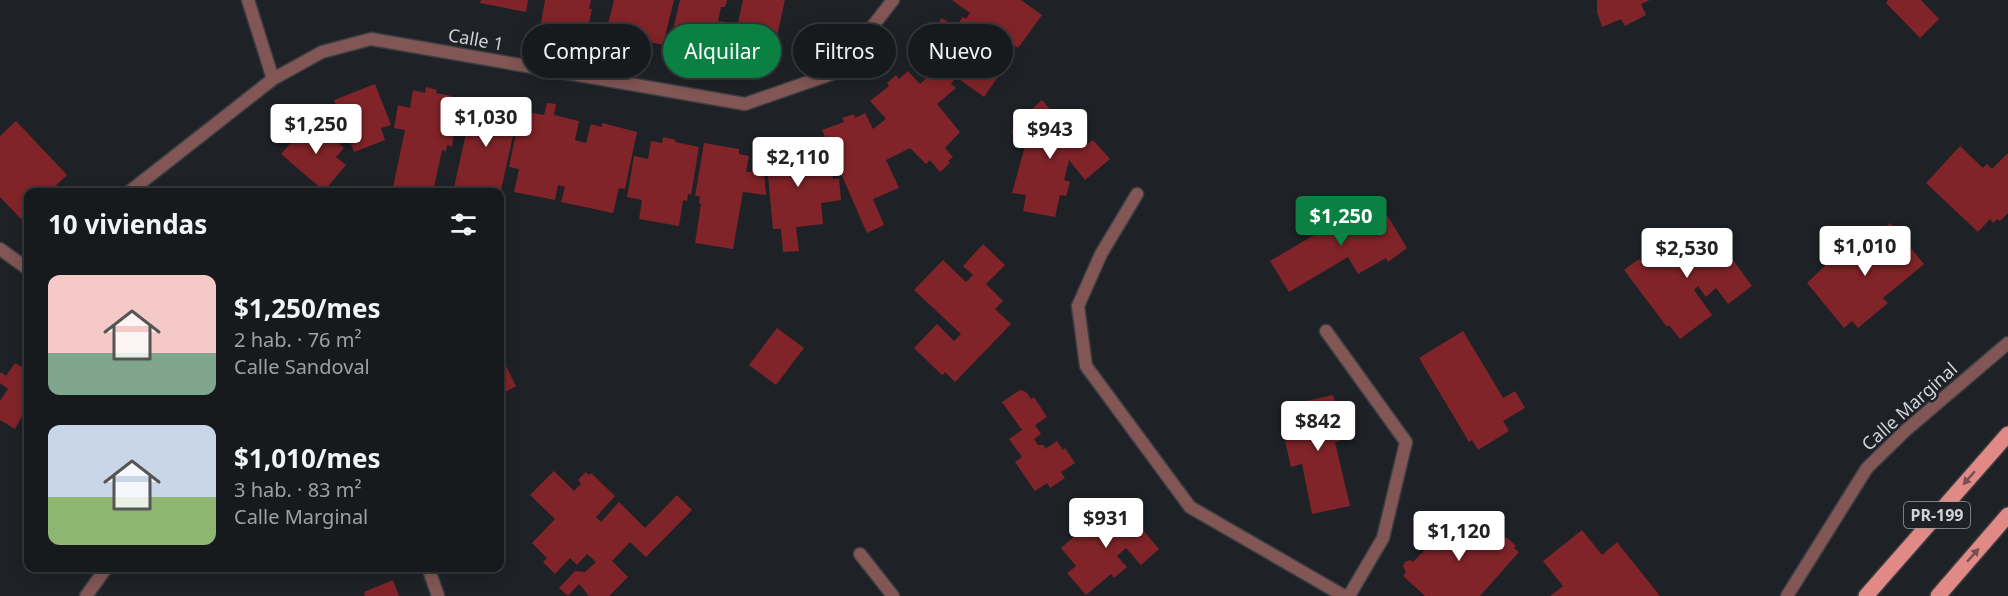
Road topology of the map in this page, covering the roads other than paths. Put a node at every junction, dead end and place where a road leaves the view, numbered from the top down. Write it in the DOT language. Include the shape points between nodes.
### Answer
graph roads {
  1 [pos="248,0"];
  2 [pos="893,0"];
  3 [pos="273,79"];
  4 [pos="134,188"];
  5 [pos="1137,194"];
  6 [pos="0,249"];
  7 [pos="24,266"];
  8 [pos="1326,331"];
  9 [pos="2008,343"];
  10 [pos="2008,434"];
  11 [pos="2008,515"];
  12 [pos="860,554"];
  13 [pos="103,572"];
  14 [pos="430,572"];
  15 [pos="86,596"];
  16 [pos="438,596"];
  17 [pos="892,596"];
  18 [pos="1344,596"];
  19 [pos="1349,596"];
  20 [pos="1786,596"];
  21 [pos="1866,596"];
  22 [pos="1938,596"];
  1 -- 3 [label="street"];
  2 -- 3 [label="street, Calle 1" via="837,72 745,105 371,39 322,52"];
  3 -- 4 [label="street, Calle 1"];
  5 -- 18 [label="street" via="1101,254 1077,306 1086,366 1190,507"];
  6 -- 7 [label="street"];
  8 -- 19 [label="street" via="1406,442 1383,538"];
  9 -- 20 [label="street, Calle Marginal" via="1906,430 1868,468"];
  10 -- 21 [label="main road, PR-199, one-way"];
  22 -- 11 [label="main road, PR-199, one-way"];
  12 -- 17 [label="street"];
  13 -- 15 [label="street"];
  14 -- 16 [label="street"];
}
